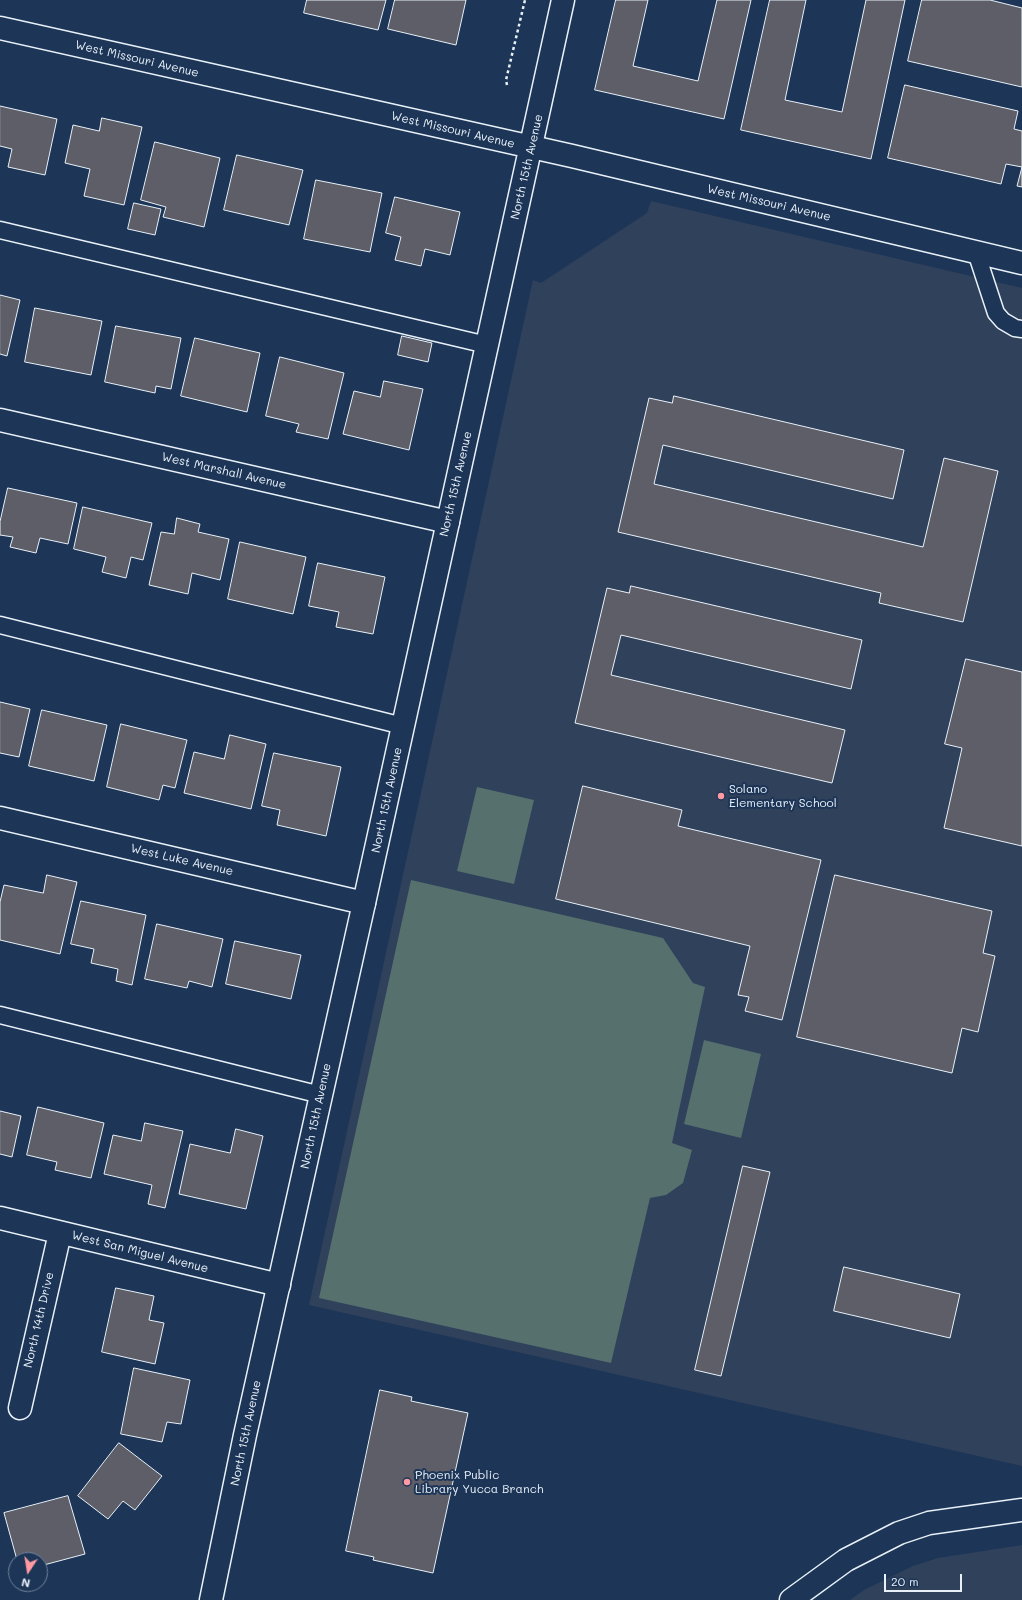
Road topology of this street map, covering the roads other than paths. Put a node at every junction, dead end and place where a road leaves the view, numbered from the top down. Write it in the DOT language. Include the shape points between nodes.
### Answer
graph roads {
  1 [pos="564,0"];
  2 [pos="0,28"];
  3 [pos="531,148"];
  4 [pos="0,230"];
  5 [pos="976,252"];
  6 [pos="1022,263"];
  7 [pos="1022,329"];
  8 [pos="487,345"];
  9 [pos="0,420"];
  10 [pos="448,522"];
  11 [pos="0,625"];
  12 [pos="403,726"];
  13 [pos="0,818"];
  14 [pos="364,903"];
  15 [pos="0,1015"];
  16 [pos="321,1095"];
  17 [pos="0,1218"];
  18 [pos="60,1232"];
  19 [pos="279,1286"];
  20 [pos="20,1408"];
  21 [pos="1022,1510"];
  22 [pos="211,1600"];
  23 [pos="791,1600"];
  1 -- 3 [label="street, North 15th Avenue"];
  2 -- 3 [label="street, West Missouri Avenue"];
  3 -- 5 [label="street, West Missouri Avenue"];
  3 -- 8 [label="street, North 15th Avenue"];
  4 -- 8 [label="lane"];
  5 -- 6 [label="street, West Missouri Avenue"];
  5 -- 7 [label="lane" via="996,313 1003,321"];
  8 -- 10 [label="street, North 15th Avenue"];
  9 -- 10 [label="street, West Marshall Avenue"];
  10 -- 12 [label="street, North 15th Avenue"];
  11 -- 12 [label="lane"];
  12 -- 14 [label="street, North 15th Avenue"];
  13 -- 14 [label="street, West Luke Avenue"];
  14 -- 16 [label="street, North 15th Avenue"];
  15 -- 16 [label="lane"];
  16 -- 19 [label="street, North 15th Avenue"];
  17 -- 18 [label="street, West San Miguel Avenue"];
  18 -- 19 [label="street, West San Miguel Avenue"];
  18 -- 20 [label="street, North 14th Drive"];
  19 -- 22 [label="street, North 15th Avenue"];
  21 -- 23 [label="street" via="930,1523 899,1534 846,1560"];
}
